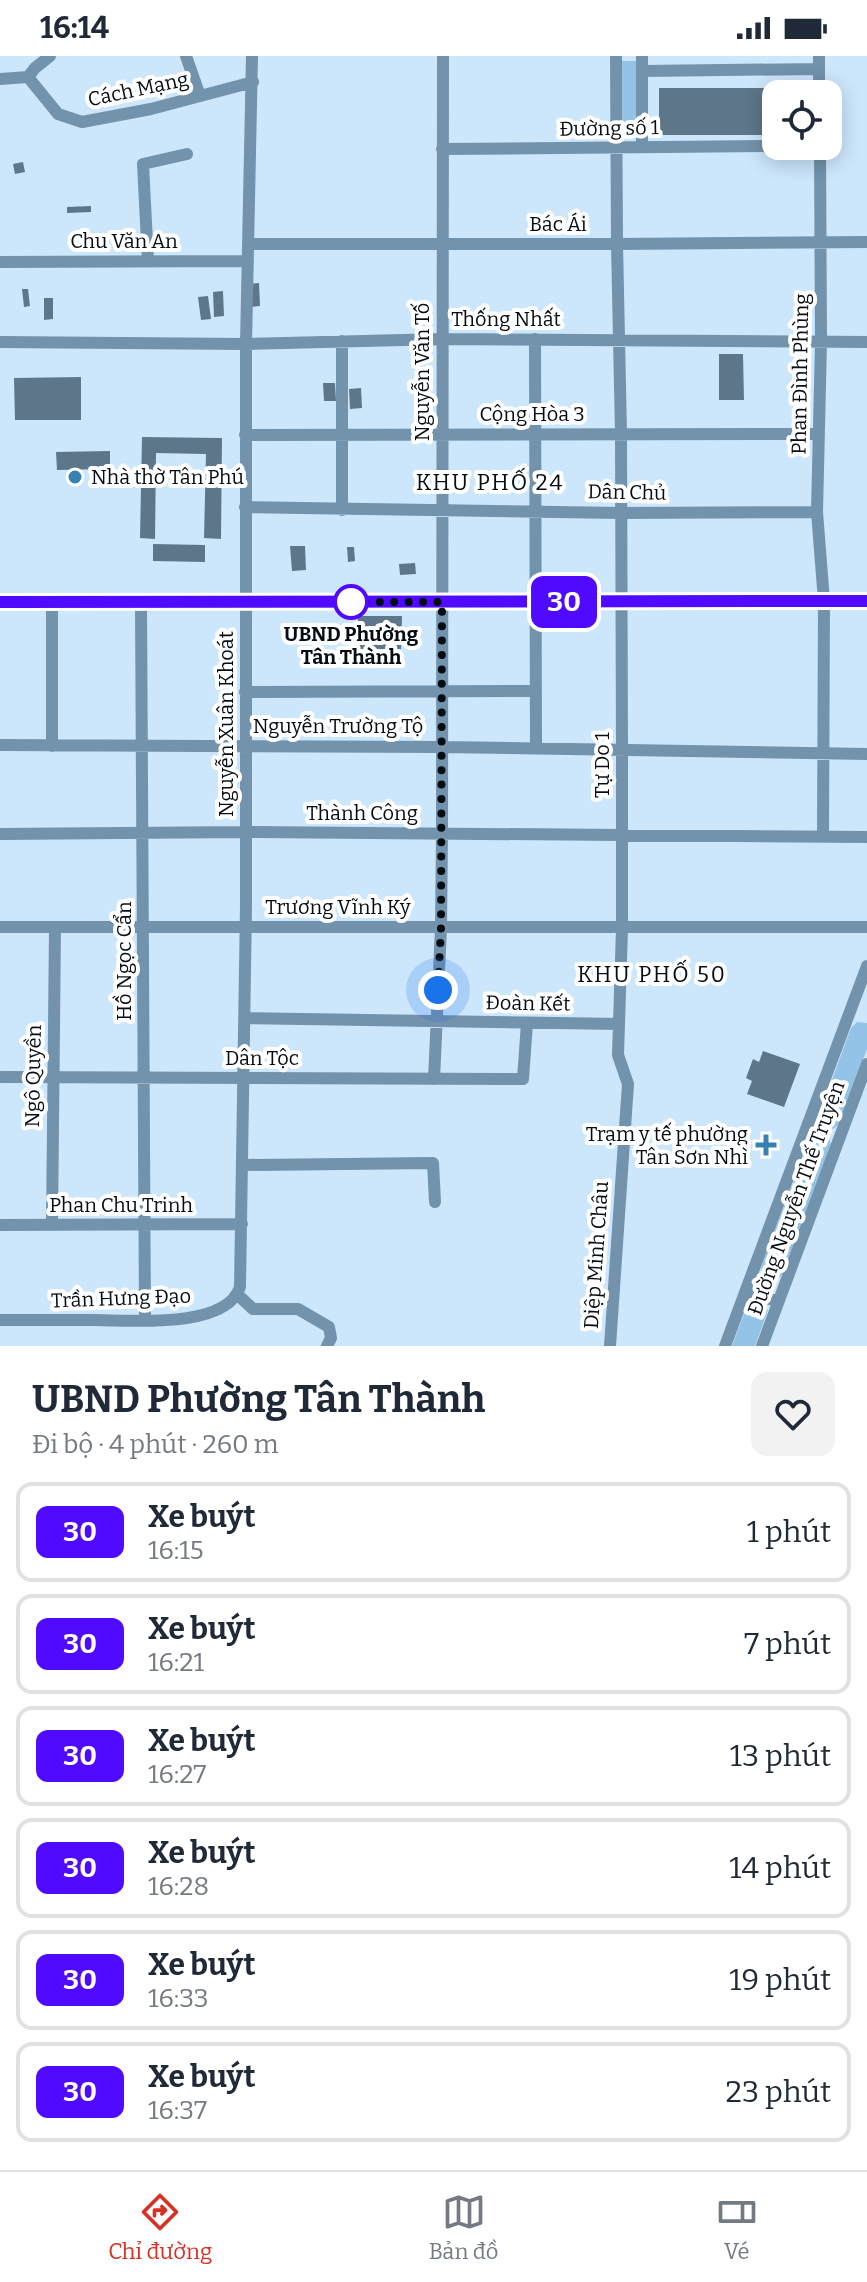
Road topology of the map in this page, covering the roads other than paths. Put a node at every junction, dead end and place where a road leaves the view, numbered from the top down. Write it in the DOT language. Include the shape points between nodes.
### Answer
graph roads {
  1 [pos="50,56"];
  2 [pos="186,56"];
  3 [pos="252,56"];
  4 [pos="443,56"];
  5 [pos="616,56"];
  6 [pos="642,56"];
  7 [pos="819,62"];
  8 [pos="642,71"];
  9 [pos="28,77"];
  10 [pos="0,79"];
  11 [pos="253,82"];
  12 [pos="200,96"];
  13 [pos="762,146"];
  14 [pos="642,147"];
  15 [pos="616,148"];
  16 [pos="442,149"];
  17 [pos="187,154"];
  18 [pos="820,160"];
  19 [pos="821,241"];
  20 [pos="867,242"];
  21 [pos="249,244"];
  22 [pos="443,244"];
  23 [pos="617,244"];
  24 [pos="148,261"];
  25 [pos="248,261"];
  26 [pos="0,262"];
  27 [pos="443,339"];
  28 [pos="535,339"];
  29 [pos="620,340"];
  30 [pos="342,341"];
  31 [pos="0,342"];
  32 [pos="821,342"];
  33 [pos="867,342"];
  34 [pos="246,344"];
  35 [pos="621,433"];
  36 [pos="819,434"];
  37 [pos="245,435"];
  38 [pos="442,435"];
  39 [pos="534,435"];
  40 [pos="342,436"];
  41 [pos="245,507"];
  42 [pos="442,509"];
  43 [pos="342,510"];
  44 [pos="534,510"];
  45 [pos="817,512"];
  46 [pos="621,513"];
  47 [pos="824,601"];
  48 [pos="867,601"];
  49 [pos="0,602"];
  50 [pos="52,602"];
  51 [pos="141,602"];
  52 [pos="245,602"];
  53 [pos="442,602"];
  54 [pos="535,602"];
  55 [pos="622,602"];
  56 [pos="442,691"];
  57 [pos="535,691"];
  58 [pos="245,692"];
  59 [pos="0,745"];
  60 [pos="52,746"];
  61 [pos="143,746"];
  62 [pos="245,746"];
  63 [pos="442,747"];
  64 [pos="536,748"];
  65 [pos="622,750"];
  66 [pos="823,754"];
  67 [pos="867,754"];
  68 [pos="246,832"];
  69 [pos="144,833"];
  70 [pos="442,833"];
  71 [pos="0,834"];
  72 [pos="622,834"];
  73 [pos="823,836"];
  74 [pos="867,837"];
  75 [pos="0,927"];
  76 [pos="55,927"];
  77 [pos="143,927"];
  78 [pos="246,927"];
  79 [pos="867,927"];
  80 [pos="441,928"];
  81 [pos="622,928"];
  82 [pos="867,966"];
  83 [pos="851,1008"];
  84 [pos="867,1009"];
  85 [pos="245,1018"];
  86 [pos="437,1021"];
  87 [pos="527,1023"];
  88 [pos="619,1024"];
  89 [pos="867,1064"];
  90 [pos="0,1077"];
  91 [pos="53,1077"];
  92 [pos="144,1078"];
  93 [pos="244,1078"];
  94 [pos="434,1079"];
  95 [pos="243,1165"];
  96 [pos="435,1202"];
  97 [pos="242,1224"];
  98 [pos="0,1225"];
  99 [pos="52,1225"];
  100 [pos="144,1225"];
  101 [pos="746,1290"];
  102 [pos="238,1295"];
  103 [pos="778,1302"];
  104 [pos="0,1320"];
  105 [pos="145,1320"];
  106 [pos="327,1346"];
  107 [pos="610,1346"];
  108 [pos="725,1346"];
  109 [pos="762,1346"];
  1 -- 9 [label="street"];
  2 -- 12 [label="street"];
  3 -- 11 [label="street, Nguyễn Xuân Khoát"];
  4 -- 16 [label="street, Nguyễn Văn Tố"];
  5 -- 15 [label="street, Tự Do 1"];
  6 -- 8 [label="street"];
  7 -- 8 [label="street"];
  8 -- 14 [label="street"];
  9 -- 10 [label="street"];
  9 -- 12 [label="street, Cách Mạng" via="58,114 82,122"];
  11 -- 12 [label="street, Cách Mạng"];
  11 -- 21 [label="street, Nguyễn Xuân Khoát"];
  13 -- 14 [label="street, Đường số 1"];
  14 -- 15 [label="street, Đường số 1"];
  15 -- 16 [label="street, Đường số 1"];
  15 -- 23 [label="street, Tự Do 1"];
  16 -- 22 [label="street, Nguyễn Văn Tố"];
  17 -- 24 [label="street" via="143,164"];
  18 -- 19 [label="street, Phan Đình Phùng"];
  19 -- 20 [label="street, Bác Ái"];
  19 -- 23 [label="street, Bác Ái"];
  19 -- 32 [label="street, Phan Đình Phùng"];
  21 -- 22 [label="street, Bác Ái"];
  21 -- 25 [label="street, Nguyễn Xuân Khoát"];
  22 -- 23 [label="street, Bác Ái"];
  22 -- 27 [label="street, Nguyễn Văn Tố"];
  23 -- 29 [label="street, Tự Do 1"];
  24 -- 25 [label="street, Chu Văn An"];
  24 -- 26 [label="street, Chu Văn An"];
  25 -- 34 [label="street, Nguyễn Xuân Khoát"];
  27 -- 28 [label="street, Thống Nhất"];
  27 -- 30 [label="street, Thống Nhất"];
  27 -- 38 [label="street, Nguyễn Văn Tố"];
  28 -- 29 [label="street, Thống Nhất"];
  28 -- 39 [label="street"];
  29 -- 32 [label="street, Thống Nhất"];
  29 -- 35 [label="street, Tự Do 1"];
  30 -- 34 [label="street, Thống Nhất"];
  30 -- 40 [label="street"];
  31 -- 34 [label="street, Thống Nhất"];
  32 -- 33 [label="street, Thống Nhất"];
  32 -- 36 [label="street, Phan Đình Phùng"];
  34 -- 37 [label="street, Nguyễn Xuân Khoát"];
  35 -- 36 [label="street, Cộng Hòa 3"];
  35 -- 39 [label="street, Cộng Hòa 3"];
  35 -- 46 [label="street, Tự Do 1"];
  36 -- 45 [label="street, Phan Đình Phùng"];
  37 -- 40 [label="street, Cộng Hòa 3"];
  37 -- 41 [label="street, Nguyễn Xuân Khoát"];
  38 -- 39 [label="street, Cộng Hòa 3"];
  38 -- 40 [label="street, Cộng Hòa 3"];
  38 -- 42 [label="street, Nguyễn Văn Tố"];
  39 -- 44 [label="street"];
  40 -- 43 [label="street"];
  41 -- 43 [label="street, Dân Chủ"];
  41 -- 52 [label="street, Nguyễn Xuân Khoát"];
  42 -- 43 [label="street, Dân Chủ"];
  42 -- 44 [label="street, Dân Chủ"];
  42 -- 53 [label="street, Nguyễn Văn Tố"];
  44 -- 46 [label="street, Dân Chủ"];
  44 -- 54 [label="street"];
  45 -- 46 [label="street, Dân Chủ"];
  45 -- 47 [label="street, Phan Đình Phùng"];
  46 -- 55 [label="street, Tự Do 1"];
  47 -- 48 [label="street"];
  47 -- 55 [label="street"];
  47 -- 66 [label="street, Phan Đình Phùng"];
  49 -- 50 [label="street"];
  50 -- 51 [label="street"];
  50 -- 60 [label="street"];
  51 -- 52 [label="street"];
  51 -- 61 [label="street, Hồ Ngọc Cẩn"];
  52 -- 53 [label="street"];
  52 -- 58 [label="street, Nguyễn Xuân Khoát"];
  53 -- 54 [label="street"];
  53 -- 56 [label="street, Nguyễn Văn Tố"];
  54 -- 55 [label="street"];
  54 -- 57 [label="street"];
  55 -- 65 [label="street, Tự Do 1"];
  56 -- 57 [label="street"];
  56 -- 58 [label="street"];
  56 -- 63 [label="street, Nguyễn Văn Tố"];
  57 -- 64 [label="street"];
  58 -- 62 [label="street, Nguyễn Xuân Khoát"];
  59 -- 60 [label="street, Nguyễn Trường Tộ"];
  60 -- 61 [label="street, Nguyễn Trường Tộ"];
  61 -- 62 [label="street, Nguyễn Trường Tộ"];
  61 -- 69 [label="street, Hồ Ngọc Cẩn"];
  62 -- 63 [label="street, Nguyễn Trường Tộ"];
  62 -- 68 [label="street, Nguyễn Xuân Khoát"];
  63 -- 64 [label="street, Nguyễn Trường Tộ"];
  63 -- 70 [label="street, Nguyễn Văn Tố"];
  64 -- 65 [label="street, Nguyễn Trường Tộ"];
  65 -- 66 [label="street, Nguyễn Trường Tộ"];
  65 -- 72 [label="street, Tự Do 1"];
  66 -- 67 [label="street, Nguyễn Trường Tộ"];
  66 -- 73 [label="street, Phan Đình Phùng"];
  68 -- 69 [label="street, Thành Công"];
  68 -- 70 [label="street, Thành Công"];
  68 -- 78 [label="street, Nguyễn Xuân Khoát"];
  69 -- 71 [label="street, Thành Công"];
  69 -- 77 [label="street, Hồ Ngọc Cẩn"];
  70 -- 72 [label="street, Thành Công"];
  70 -- 80 [label="street, Nguyễn Văn Tố"];
  72 -- 73 [label="street, Thành Công"];
  72 -- 81 [label="street, Tự Do 1"];
  73 -- 74 [label="street, Thành Công"];
  75 -- 76 [label="street, Trương Vĩnh Ký"];
  76 -- 77 [label="street, Trương Vĩnh Ký"];
  76 -- 91 [label="street, Ngô Quyền"];
  77 -- 78 [label="street, Trương Vĩnh Ký"];
  77 -- 92 [label="street, Hồ Ngọc Cẩn"];
  78 -- 80 [label="street, Trương Vĩnh Ký"];
  78 -- 85 [label="street, Nguyễn Xuân Khoát"];
  79 -- 81 [label="street, Trương Vĩnh Ký"];
  80 -- 81 [label="street, Trương Vĩnh Ký"];
  80 -- 86 [label="street, Nguyễn Văn Tố"];
  81 -- 88 [label="street, Diệp Minh Châu"];
  82 -- 83 [label="street"];
  83 -- 84 [label="street"];
  83 -- 101 [label="street"];
  85 -- 86 [label="street, Đoàn Kết"];
  85 -- 93 [label="street, Nguyễn Xuân Khoát"];
  86 -- 87 [label="street, Đoàn Kết"];
  86 -- 94 [label="street, Nguyễn Văn Tố"];
  87 -- 88 [label="street, Đoàn Kết"];
  87 -- 94 [label="street, Dân Tộc" via="523,1079"];
  88 -- 107 [label="street, Diệp Minh Châu" via="618,1055 628,1084"];
  89 -- 103 [label="street, Đường Nguyễn Thế Truyện"];
  90 -- 91 [label="street, Dân Tộc"];
  91 -- 92 [label="street, Dân Tộc"];
  91 -- 99 [label="street, Ngô Quyền"];
  92 -- 93 [label="street, Dân Tộc"];
  92 -- 100 [label="street, Hồ Ngọc Cẩn"];
  93 -- 94 [label="street, Dân Tộc"];
  93 -- 95 [label="street, Nguyễn Xuân Khoát"];
  95 -- 96 [label="street" via="433,1163"];
  95 -- 97 [label="street, Nguyễn Xuân Khoát"];
  97 -- 100 [label="street, Phan Chu Trinh"];
  97 -- 102 [label="street, Nguyễn Xuân Khoát"];
  98 -- 99 [label="street, Phan Chu Trinh"];
  99 -- 100 [label="street, Phan Chu Trinh"];
  100 -- 105 [label="street, Hồ Ngọc Cẩn"];
  101 -- 103 [label="street"];
  101 -- 108 [label="street"];
  102 -- 105 [label="street, Trần Hưng Đạo" via="204,1314"];
  102 -- 106 [label="street" via="253,1309 303,1311 329,1327"];
  103 -- 109 [label="street, Đường Nguyễn Thế Truyện"];
  104 -- 105 [label="street, Trần Hưng Đạo"];
}
